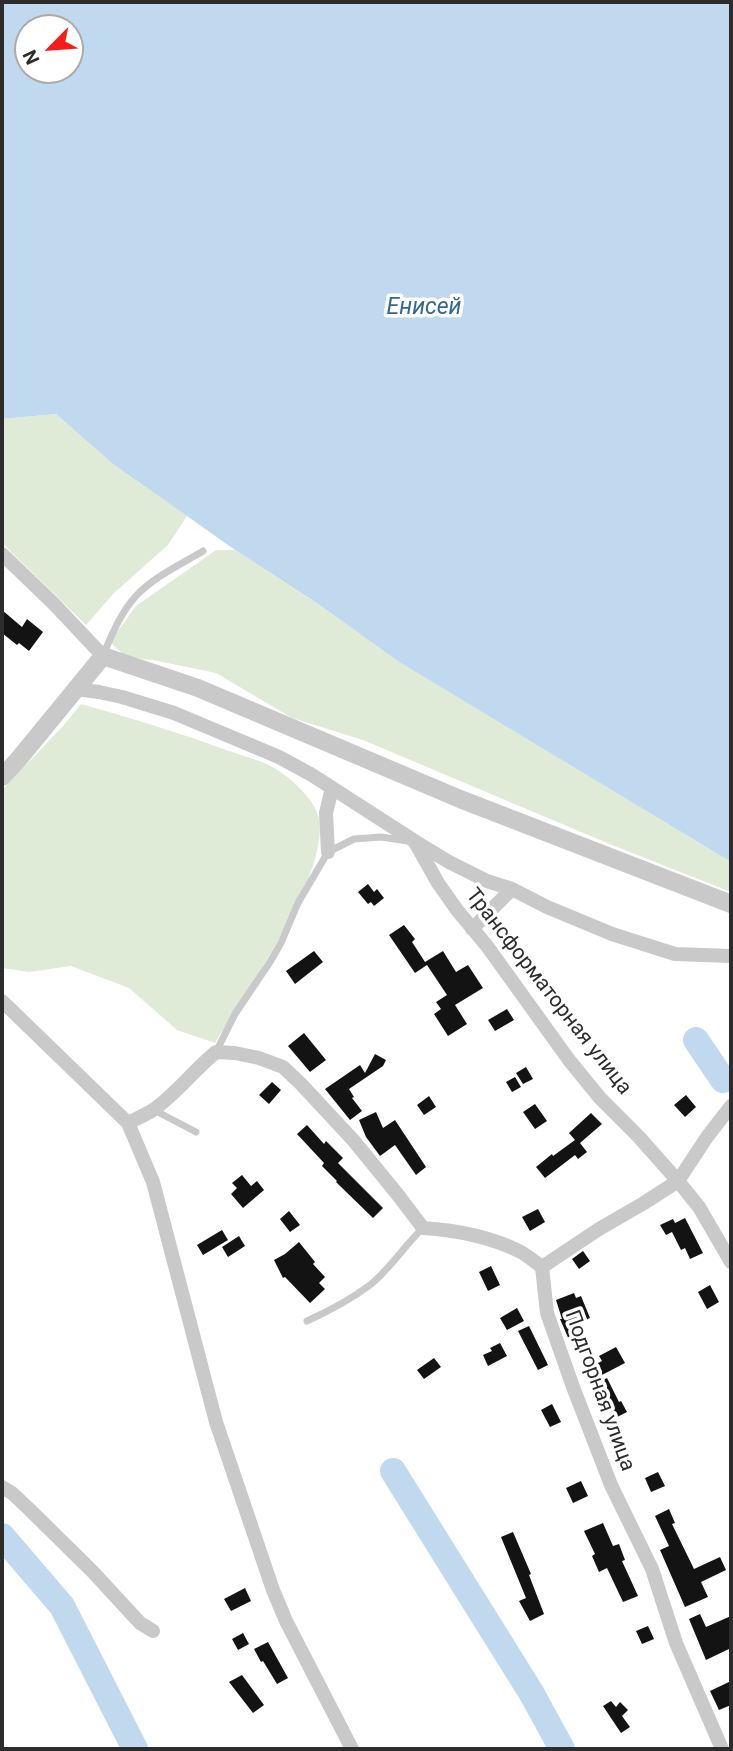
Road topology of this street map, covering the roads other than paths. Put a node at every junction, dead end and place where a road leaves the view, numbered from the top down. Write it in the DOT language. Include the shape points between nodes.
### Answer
graph roads {
  1 [pos="203,551"];
  2 [pos="2,554"];
  3 [pos="103,656"];
  4 [pos="76,689"];
  5 [pos="2,777"];
  6 [pos="332,788"];
  7 [pos="416,842"];
  8 [pos="328,852"];
  9 [pos="512,889"];
  10 [pos="731,904"];
  11 [pos="472,929"];
  12 [pos="731,956"];
  13 [pos="2,1001"];
  14 [pos="216,1052"];
  15 [pos="731,1106"];
  16 [pos="153,1110"];
  17 [pos="128,1123"];
  18 [pos="196,1132"];
  19 [pos="678,1181"];
  20 [pos="423,1228"];
  21 [pos="731,1262"];
  22 [pos="542,1267"];
  23 [pos="307,1321"];
  24 [pos="2,1487"];
  25 [pos="153,1631"];
  26 [pos="352,1749"];
  27 [pos="722,1749"];
  1 -- 3 [label="lane" via="134,598"];
  2 -- 3 [label="street"];
  3 -- 4 [label="street"];
  3 -- 10 [label="street" via="198,688 460,799"];
  4 -- 5 [label="street"];
  4 -- 6 [label="street" via="122,696 174,713 279,757"];
  6 -- 7 [label="street"];
  6 -- 8 [label="street" via="326,813"];
  7 -- 8 [label="lane" via="355,839"];
  7 -- 9 [label="street" via="487,881"];
  7 -- 11 [label="street, Трансформаторная улица" via="438,883"];
  8 -- 14 [label="lane"];
  9 -- 11 [label="street"];
  9 -- 12 [label="street" via="612,934 675,954"];
  11 -- 19 [label="street, Трансформаторная улица" via="577,1070"];
  13 -- 17 [label="street"];
  14 -- 16 [label="street"];
  14 -- 20 [label="street" via="259,1058 283,1067 354,1141"];
  15 -- 19 [label="street"];
  16 -- 17 [label="street"];
  16 -- 18 [label="lane"];
  17 -- 26 [label="street" via="153,1182 216,1422 274,1590"];
  19 -- 21 [label="street, Трансформаторная улица"];
  19 -- 22 [label="street"];
  20 -- 22 [label="street" via="488,1239 522,1252"];
  20 -- 23 [label="lane" via="370,1284"];
  22 -- 27 [label="street, Подгорная улица" via="547,1313 573,1387 611,1485 652,1569 676,1643"];
  24 -- 25 [label="street" via="93,1572 139,1623"];
}
